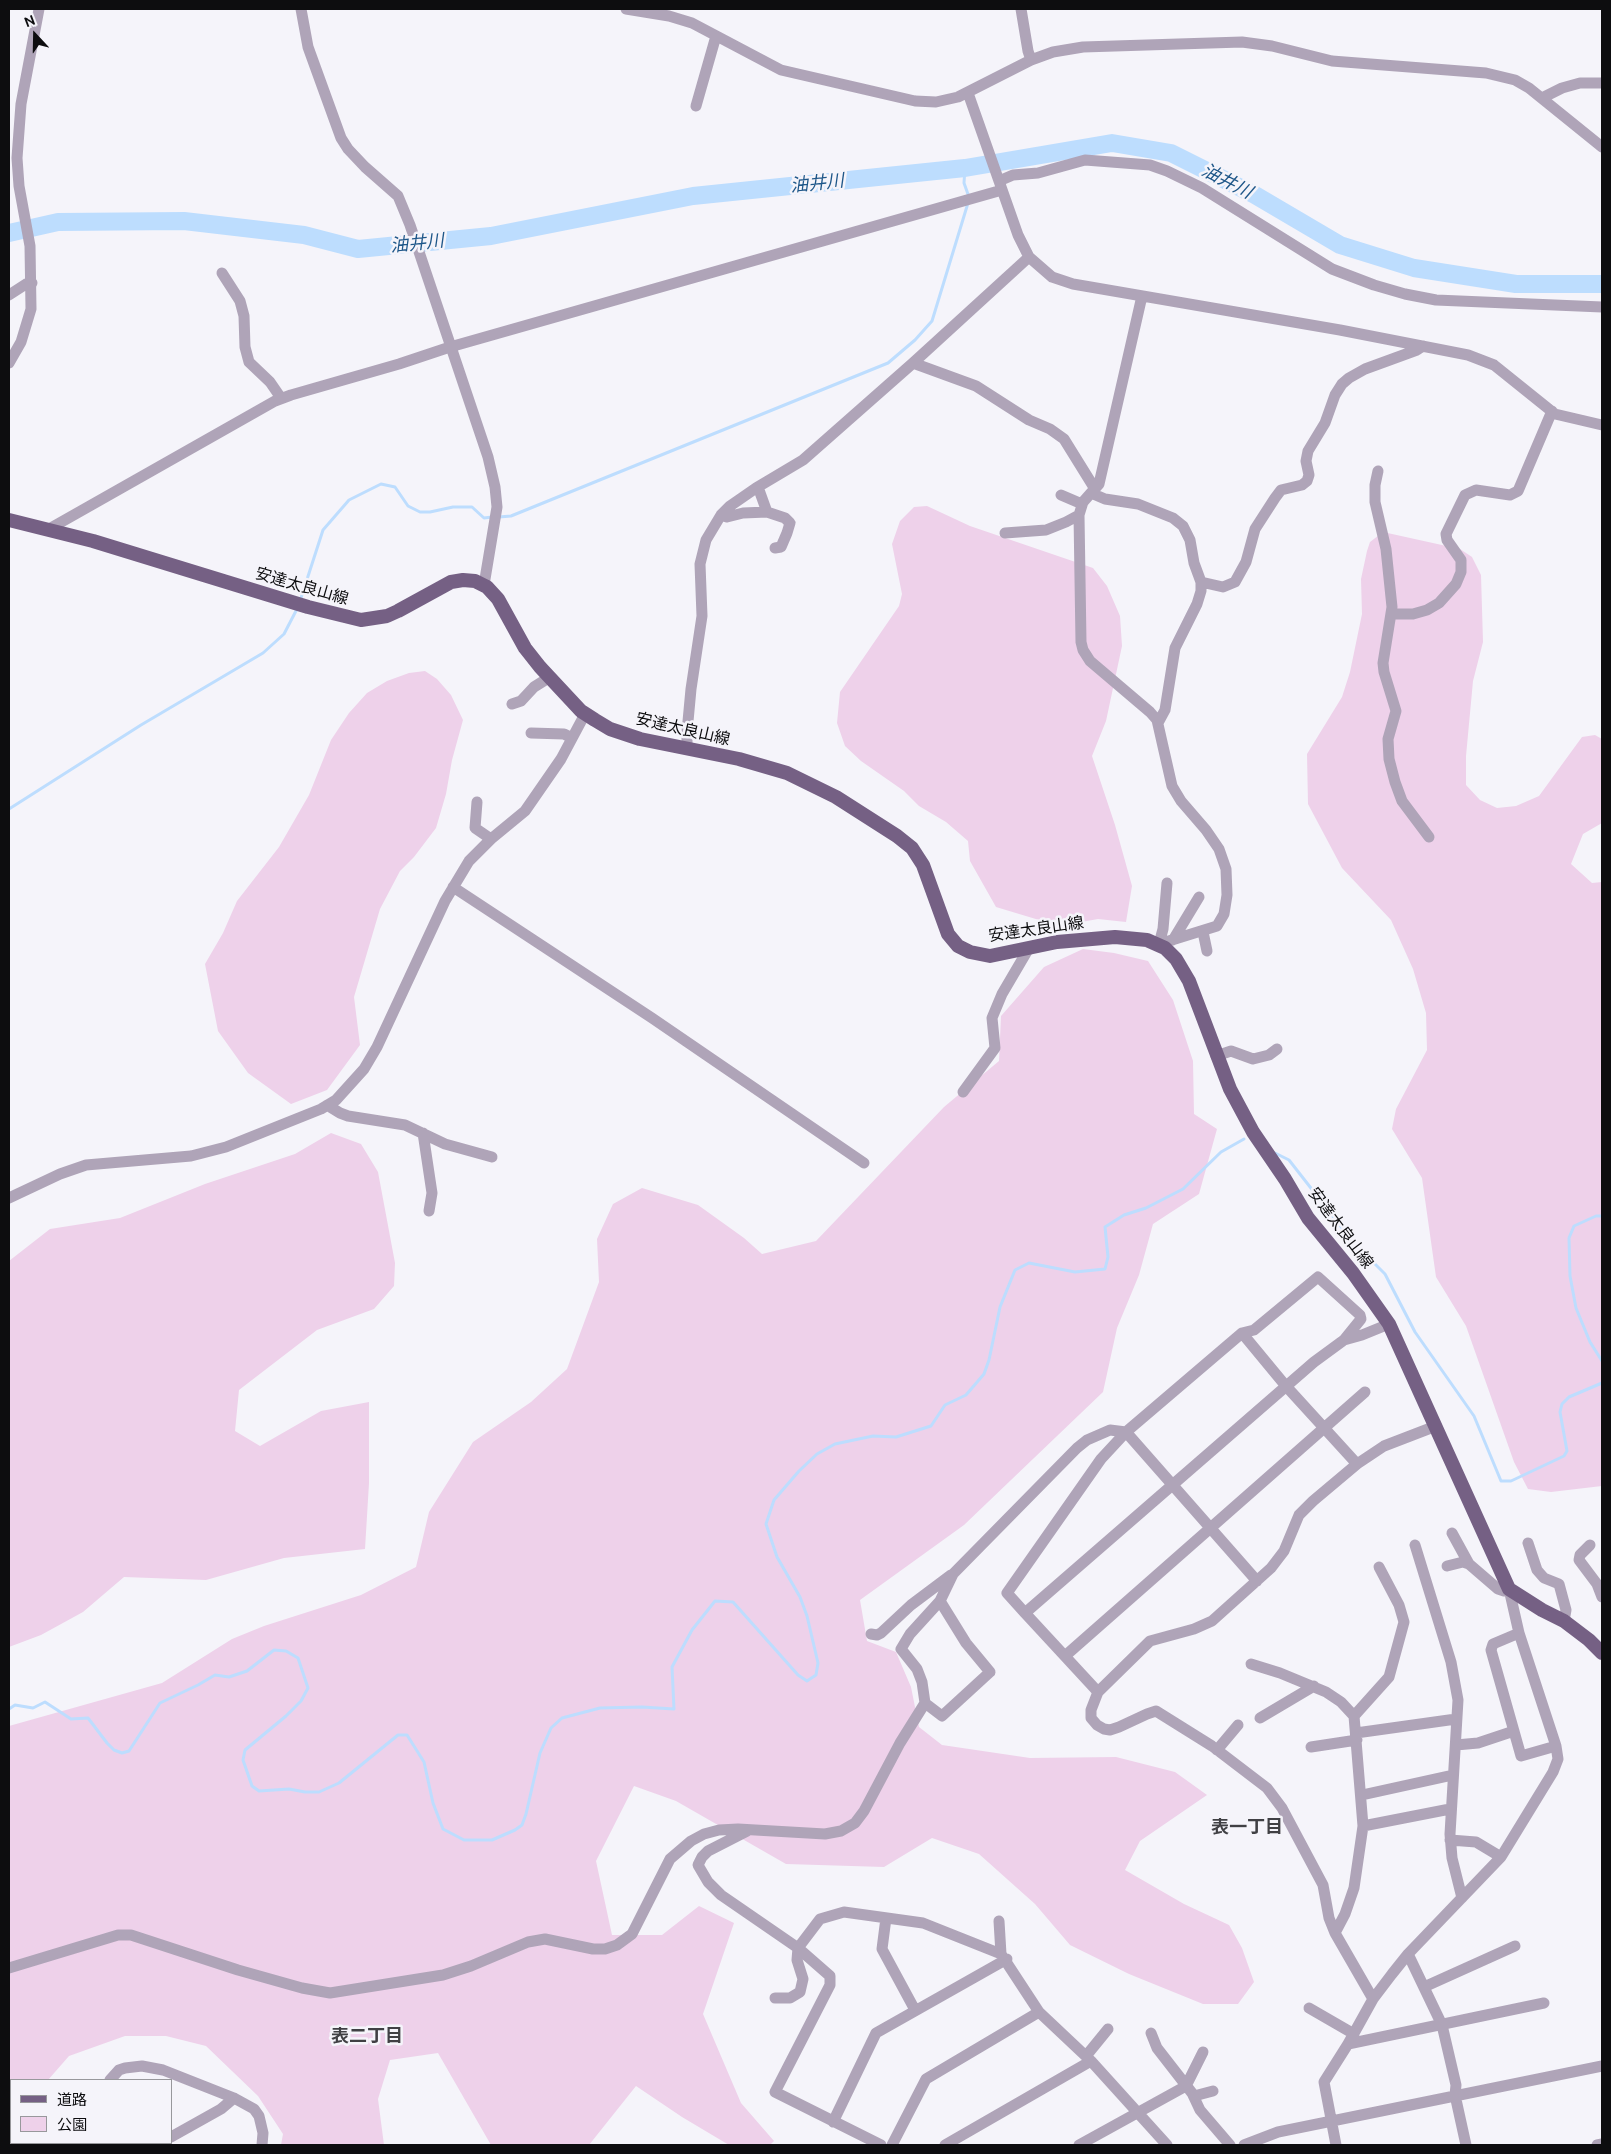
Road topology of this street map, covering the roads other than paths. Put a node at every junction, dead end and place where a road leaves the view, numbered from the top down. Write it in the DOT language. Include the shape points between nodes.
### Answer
graph roads {
  1 [pos="39,9"];
  2 [pos="301,9"];
  3 [pos="626,9"];
  4 [pos="1022,9"];
  5 [pos="716,36"];
  6 [pos="1031,60"];
  7 [pos="1602,84"];
  8 [pos="968,93"];
  9 [pos="1542,98"];
  10 [pos="696,106"];
  11 [pos="1602,148"];
  12 [pos="998,180"];
  13 [pos="1029,258"];
  14 [pos="222,273"];
  15 [pos="32,283"];
  16 [pos="9,295"];
  17 [pos="1142,296"];
  18 [pos="1602,308"];
  19 [pos="450,346"];
  20 [pos="1423,346"];
  21 [pos="9,363"];
  22 [pos="914,363"];
  23 [pos="281,398"];
  24 [pos="1552,411"];
  25 [pos="1602,425"];
  26 [pos="1378,471"];
  27 [pos="758,486"];
  28 [pos="1093,491"];
  29 [pos="1061,495"];
  30 [pos="1080,509"];
  31 [pos="767,512"];
  32 [pos="721,515"];
  33 [pos="9,520"];
  34 [pos="50,529"];
  35 [pos="1005,533"];
  36 [pos="774,548"];
  37 [pos="1201,582"];
  38 [pos="484,585"];
  39 [pos="1392,614"];
  40 [pos="550,677"];
  41 [pos="512,704"];
  42 [pos="585,714"];
  43 [pos="1158,723"];
  44 [pos="531,733"];
  45 [pos="572,738"];
  46 [pos="687,748"];
  47 [pos="477,802"];
  48 [pos="1429,837"];
  49 [pos="491,839"];
  50 [pos="1167,883"];
  51 [pos="453,887"];
  52 [pos="1199,897"];
  53 [pos="1203,932"];
  54 [pos="1173,940"];
  55 [pos="1158,944"];
  56 [pos="1029,948"];
  57 [pos="1206,951"];
  58 [pos="1277,1049"];
  59 [pos="1216,1056"];
  60 [pos="963,1092"];
  61 [pos="327,1105"];
  62 [pos="423,1133"];
  63 [pos="492,1157"];
  64 [pos="864,1162"];
  65 [pos="9,1198"];
  66 [pos="430,1212"];
  67 [pos="1390,1324"];
  68 [pos="1242,1332"];
  69 [pos="1344,1340"];
  70 [pos="1285,1385"];
  71 [pos="1365,1392"];
  72 [pos="1436,1426"];
  73 [pos="1325,1428"];
  74 [pos="1126,1432"];
  75 [pos="1357,1464"];
  76 [pos="1172,1486"];
  77 [pos="1210,1529"];
  78 [pos="1452,1533"];
  79 [pos="1528,1543"];
  80 [pos="1415,1545"];
  81 [pos="1590,1545"];
  82 [pos="1469,1564"];
  83 [pos="1446,1566"];
  84 [pos="1379,1567"];
  85 [pos="953,1574"];
  86 [pos="1257,1581"];
  87 [pos="1509,1589"];
  88 [pos="1602,1597"];
  89 [pos="940,1601"];
  90 [pos="1025,1613"];
  91 [pos="1564,1621"];
  92 [pos="1519,1633"];
  93 [pos="871,1634"];
  94 [pos="1600,1646"];
  95 [pos="1065,1656"];
  96 [pos="1251,1664"];
  97 [pos="1314,1686"];
  98 [pos="1098,1692"];
  99 [pos="925,1703"];
  100 [pos="1354,1716"];
  101 [pos="1260,1718"];
  102 [pos="1456,1719"];
  103 [pos="1238,1724"];
  104 [pos="1514,1732"];
  105 [pos="1356,1736"];
  106 [pos="1456,1745"];
  107 [pos="1556,1746"];
  108 [pos="1311,1747"];
  109 [pos="1217,1750"];
  110 [pos="1453,1775"];
  111 [pos="1362,1795"];
  112 [pos="1450,1809"];
  113 [pos="1363,1826"];
  114 [pos="749,1830"];
  115 [pos="1450,1840"];
  116 [pos="1501,1857"];
  117 [pos="1462,1898"];
  118 [pos="886,1918"];
  119 [pos="1000,1921"];
  120 [pos="1335,1933"];
  121 [pos="1515,1946"];
  122 [pos="798,1948"];
  123 [pos="1408,1954"];
  124 [pos="1004,1956"];
  125 [pos="9,1968"];
  126 [pos="1424,1987"];
  127 [pos="775,1998"];
  128 [pos="1373,2000"];
  129 [pos="1544,2003"];
  130 [pos="1309,2008"];
  131 [pos="915,2010"];
  132 [pos="1039,2012"];
  133 [pos="1442,2025"];
  134 [pos="1108,2029"];
  135 [pos="1151,2033"];
  136 [pos="1351,2039"];
  137 [pos="1202,2052"];
  138 [pos="1089,2058"];
  139 [pos="1602,2066"];
  140 [pos="153,2074"];
  141 [pos="111,2079"];
  142 [pos="170,2079"];
  143 [pos="172,2080"];
  144 [pos="1186,2086"];
  145 [pos="1213,2091"];
  146 [pos="1455,2095"];
  147 [pos="1194,2096"];
  148 [pos="234,2098"];
  149 [pos="1137,2112"];
  150 [pos="1332,2121"];
  151 [pos="833,2122"];
  152 [pos="172,2136"];
  153 [pos="1602,2144"];
  154 [pos="35,2145"];
  155 [pos="46,2145"];
  156 [pos="262,2145"];
  157 [pos="881,2145"];
  158 [pos="892,2145"];
  159 [pos="945,2145"];
  160 [pos="1079,2145"];
  161 [pos="1167,2145"];
  162 [pos="1230,2145"];
  163 [pos="1244,2145"];
  164 [pos="1336,2145"];
  165 [pos="1466,2145"];
  166 [pos="1597,2145"];
  1 -- 15 [label="street" via="18,129 18,170 30,246"];
  2 -- 19 [label="street" via="308,47 341,138 360,161 398,196"];
  3 -- 5 [label="street" via="669,16 692,23"];
  4 -- 6 [label="street"];
  5 -- 8 [label="street" via="781,70 830,82 915,101 936,102"];
  5 -- 10 [label="street"];
  6 -- 8 [label="street"];
  6 -- 9 [label="street" via="1083,47 1242,42 1332,61 1486,73 1515,80"];
  7 -- 9 [label="street" via="1562,88"];
  8 -- 12 [label="street"];
  9 -- 11 [label="street"];
  12 -- 13 [label="street"];
  12 -- 18 [label="street" via="1085,160 1150,165 1202,188 1332,270 1381,287 1436,300"];
  12 -- 19 [label="street" via="969,199"];
  13 -- 17 [label="street" via="1062,281"];
  13 -- 22 [label="street"];
  14 -- 23 [label="street" via="240,301 245,347 250,362"];
  15 -- 16 [label="street"];
  15 -- 21 [label="street" via="26,329"];
  17 -- 20 [label="street"];
  17 -- 28 [label="street" via="1099,484"];
  19 -- 23 [label="street"];
  19 -- 38 [label="street" via="495,487 496,524"];
  20 -- 24 [label="street" via="1484,360"];
  20 -- 37 [label="street" via="1365,369 1342,384 1308,451 1307,481 1281,490 1275,498 1255,530 1246,562 1235,582 1223,587"];
  22 -- 27 [label="street" via="803,460"];
  22 -- 28 [label="street" via="976,386 1064,439"];
  23 -- 34 [label="street"];
  24 -- 25 [label="street" via="1565,418"];
  24 -- 39 [label="street" via="1518,491 1510,495 1476,490 1465,495 1446,534 1461,560 1456,584 1439,603 1427,610"];
  26 -- 39 [label="street" via="1376,502 1386,549"];
  27 -- 31 [label="street"];
  27 -- 32 [label="street"];
  28 -- 30 [label="street"];
  28 -- 37 [label="street" via="1105,499 1156,510 1183,526"];
  29 -- 30 [label="street"];
  30 -- 35 [label="street" via="1046,530"];
  30 -- 43 [label="street" via="1083,650 1090,661 1150,712"];
  31 -- 32 [label="street"];
  31 -- 36 [label="street" via="786,518 790,523 781,547"];
  32 -- 46 [label="street" via="706,540 700,564 702,616 691,689"];
  33 -- 34 [label="main road, 安達太良山線"];
  34 -- 38 [label="main road, 安達太良山線" via="361,620 398,611 451,582 469,580"];
  37 -- 43 [label="street" via="1197,604 1175,648 1165,710"];
  38 -- 40 [label="main road, 安達太良山線" via="498,599 525,648"];
  39 -- 48 [label="street" via="1383,663 1396,712 1388,739 1389,758 1402,801"];
  40 -- 41 [label="street" via="534,687 521,702"];
  40 -- 42 [label="main road, 安達太良山線"];
  42 -- 45 [label="street"];
  42 -- 46 [label="main road, 安達太良山線" via="640,739"];
  43 -- 53 [label="street" via="1172,786 1212,839 1226,869 1227,905 1224,914 1217,926"];
  44 -- 45 [label="street" via="564,734"];
  45 -- 49 [label="street" via="525,811"];
  46 -- 56 [label="main road, 安達太良山線" via="787,772 836,797 897,836 912,848 923,865 948,934 958,946 990,956"];
  47 -- 49 [label="street" via="475,828"];
  49 -- 51 [label="street" via="469,861"];
  50 -- 55 [label="street" via="1163,929"];
  51 -- 61 [label="street" via="373,1054 349,1087"];
  51 -- 64 [label="street"];
  52 -- 54 [label="street"];
  53 -- 54 [label="street"];
  53 -- 57 [label="street"];
  54 -- 55 [label="street"];
  55 -- 56 [label="main road, 安達太良山線" via="1115,937 1077,939"];
  55 -- 59 [label="main road, 安達太良山線" via="1176,959 1189,981"];
  56 -- 60 [label="street" via="992,1018 995,1048"];
  58 -- 59 [label="street" via="1254,1059 1231,1051"];
  59 -- 67 [label="main road, 安達太良山線" via="1239,1108 1308,1218"];
  61 -- 62 [label="street" via="348,1116 406,1125"];
  61 -- 65 [label="street" via="211,1151 182,1157 86,1165"];
  62 -- 63 [label="street" via="445,1144"];
  62 -- 66 [label="street" via="432,1193"];
  67 -- 69 [label="street"];
  67 -- 72 [label="main road, 安達太良山線"];
  68 -- 69 [label="street" via="1254,1330 1318,1277 1360,1315 1361,1319"];
  68 -- 70 [label="street"];
  68 -- 74 [label="street"];
  69 -- 70 [label="street"];
  70 -- 73 [label="street"];
  70 -- 76 [label="street"];
  71 -- 73 [label="street"];
  72 -- 75 [label="street" via="1384,1446"];
  72 -- 87 [label="main road, 安達太良山線"];
  73 -- 75 [label="street"];
  73 -- 77 [label="street"];
  74 -- 76 [label="street"];
  74 -- 85 [label="street" via="1104,1432 1077,1448"];
  74 -- 90 [label="street" via="1102,1459 1007,1593"];
  75 -- 86 [label="street" via="1299,1515 1284,1551"];
  76 -- 77 [label="street"];
  76 -- 90 [label="street"];
  77 -- 86 [label="street"];
  77 -- 95 [label="street"];
  78 -- 82 [label="street"];
  79 -- 91 [label="street" via="1537,1551 1537,1570 1544,1578 1558,1584 1566,1610"];
  80 -- 102 [label="street" via="1451,1662 1458,1700"];
  81 -- 88 [label="street" via="1579,1560 1597,1584"];
  82 -- 83 [label="street" via="1463,1562"];
  82 -- 87 [label="street" via="1498,1589"];
  84 -- 100 [label="street" via="1404,1622 1389,1677"];
  85 -- 89 [label="street"];
  85 -- 93 [label="street" via="911,1604 881,1633"];
  86 -- 98 [label="street" via="1212,1621 1150,1641"];
  87 -- 91 [label="main road"];
  87 -- 92 [label="street"];
  89 -- 99 [label="street" via="901,1649 917,1669"];
  89 -- 99 [label="street" via="966,1643 990,1672 942,1716"];
  90 -- 95 [label="street"];
  91 -- 94 [label="main road"];
  92 -- 104 [label="street" via="1491,1646"];
  92 -- 107 [label="street"];
  95 -- 98 [label="street"];
  96 -- 97 [label="street"];
  97 -- 100 [label="street" via="1335,1696"];
  97 -- 101 [label="street"];
  98 -- 109 [label="street" via="1091,1718 1104,1729 1119,1727 1156,1711"];
  99 -- 114 [label="street" via="855,1823 842,1831 825,1834"];
  100 -- 105 [label="street"];
  102 -- 105 [label="street"];
  102 -- 106 [label="street"];
  103 -- 109 [label="street"];
  104 -- 106 [label="street" via="1478,1743"];
  104 -- 107 [label="street" via="1521,1756"];
  105 -- 108 [label="street"];
  105 -- 111 [label="street"];
  106 -- 110 [label="street"];
  107 -- 116 [label="street" via="1558,1758 1553,1772"];
  109 -- 120 [label="street" via="1267,1788 1282,1808 1324,1885"];
  110 -- 111 [label="street"];
  110 -- 112 [label="street"];
  111 -- 113 [label="street"];
  112 -- 113 [label="street"];
  112 -- 115 [label="street"];
  113 -- 120 [label="street" via="1354,1888"];
  114 -- 122 [label="street" via="708,1851 698,1865 701,1873 722,1895"];
  114 -- 125 [label="street" via="711,1832 679,1849 666,1864 632,1934 605,1949 546,1939 528,1942 443,1975 330,1993 238,1970 131,1935"];
  115 -- 116 [label="street" via="1476,1842"];
  115 -- 117 [label="street"];
  116 -- 117 [label="street"];
  117 -- 123 [label="street"];
  118 -- 122 [label="street" via="844,1912 820,1919"];
  118 -- 124 [label="street" via="923,1923"];
  118 -- 131 [label="street" via="882,1950"];
  119 -- 124 [label="street"];
  120 -- 128 [label="street"];
  121 -- 126 [label="street"];
  122 -- 127 [label="street" via="797,1960 803,1979 800,1992 790,1998"];
  122 -- 151 [label="street" via="830,1976 830,1985 775,2092"];
  123 -- 126 [label="street"];
  123 -- 128 [label="street"];
  124 -- 131 [label="street"];
  124 -- 132 [label="street"];
  126 -- 133 [label="street"];
  128 -- 136 [label="street"];
  129 -- 133 [label="street"];
  130 -- 136 [label="street"];
  131 -- 151 [label="street" via="876,2033"];
  132 -- 138 [label="street"];
  132 -- 158 [label="street" via="926,2079"];
  133 -- 136 [label="street"];
  133 -- 146 [label="street" via="1456,2085"];
  134 -- 138 [label="street"];
  135 -- 144 [label="street" via="1157,2048"];
  136 -- 150 [label="street" via="1324,2082"];
  137 -- 144 [label="street"];
  138 -- 149 [label="street"];
  138 -- 159 [label="street"];
  139 -- 146 [label="street"];
  140 -- 141 [label="street" via="142,2066 119,2070"];
  140 -- 142 [label="street"];
  143 -- 148 [label="street"];
  144 -- 147 [label="street"];
  144 -- 149 [label="street"];
  145 -- 147 [label="street"];
  146 -- 150 [label="street"];
  146 -- 165 [label="street"];
  147 -- 162 [label="street" via="1200,2110"];
  148 -- 152 [label="street"];
  148 -- 156 [label="street" via="254,2109 259,2116"];
  149 -- 160 [label="street"];
  149 -- 161 [label="street"];
  150 -- 163 [label="street" via="1278,2132"];
  150 -- 164 [label="street"];
  151 -- 157 [label="street"];
  153 -- 166 [label="street"];
  154 -- 155 [label="street"];
}
